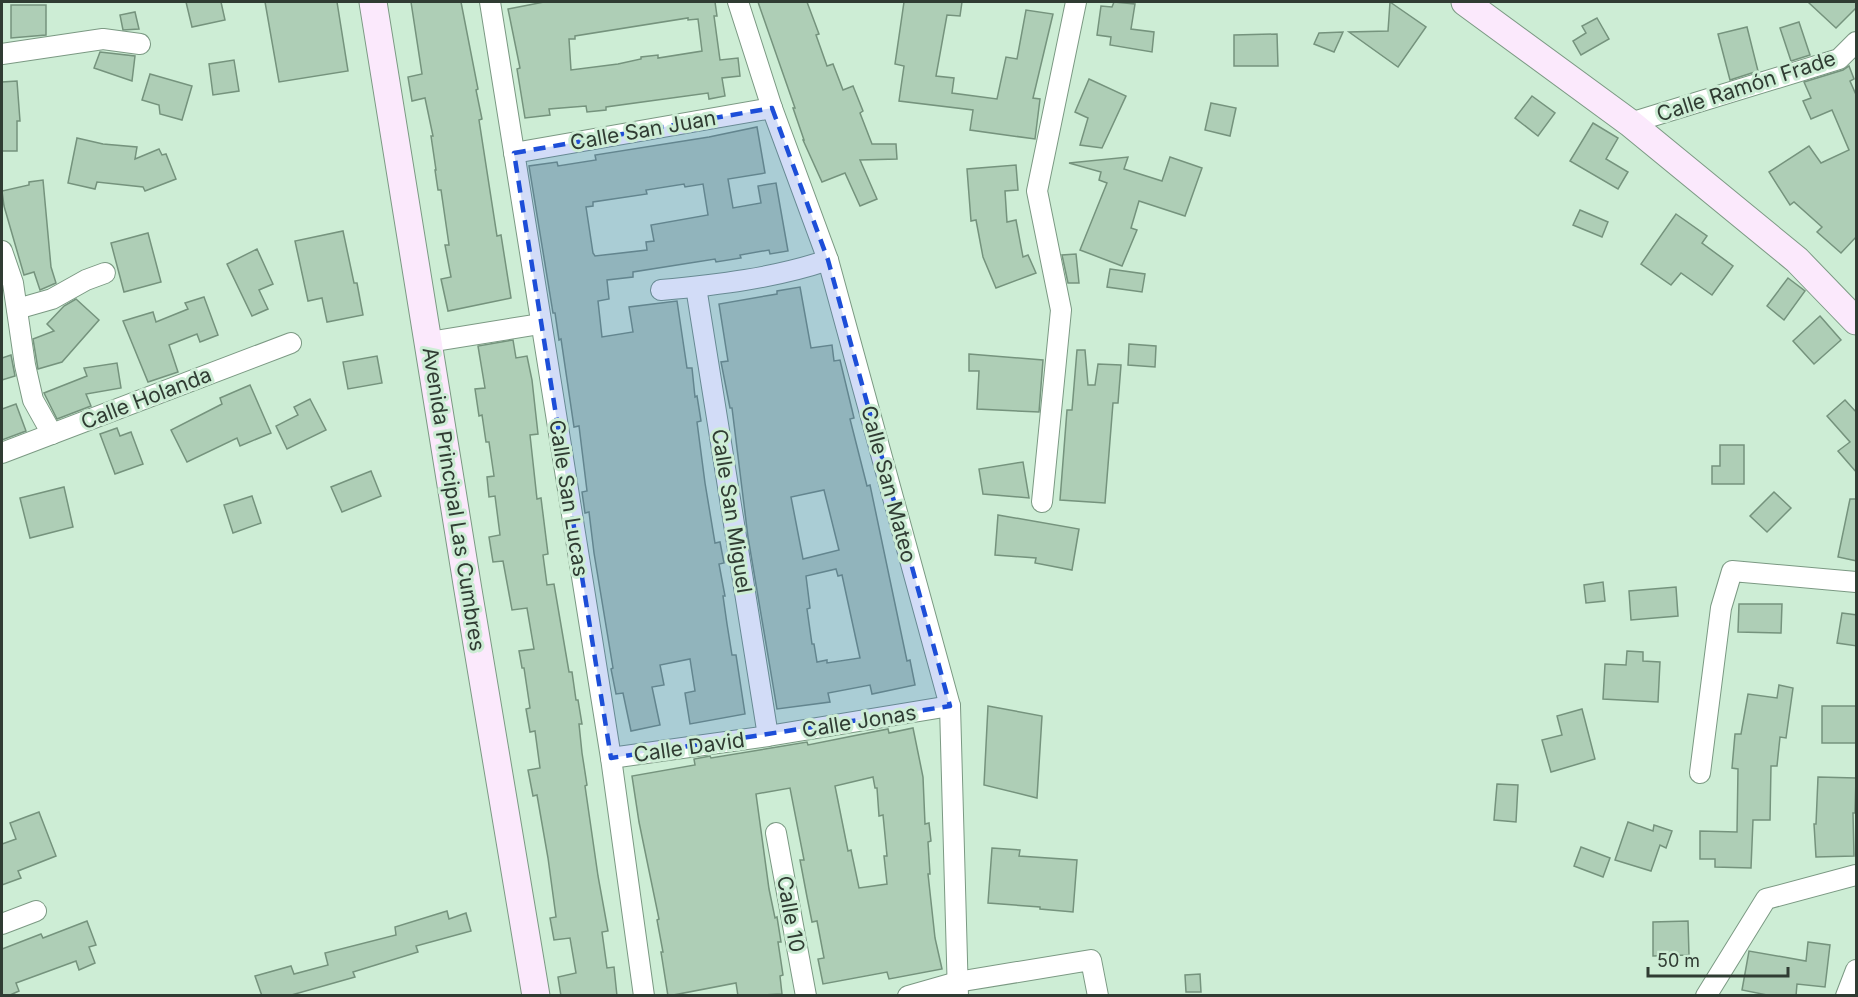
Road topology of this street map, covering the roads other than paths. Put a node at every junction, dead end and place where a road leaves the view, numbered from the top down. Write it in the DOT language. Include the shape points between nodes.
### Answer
graph roads {
  1 [pos="373,2"];
  2 [pos="490,2"];
  3 [pos="738,2"];
  4 [pos="1076,2"];
  5 [pos="1465,2"];
  6 [pos="1857,42"];
  7 [pos="140,44"];
  8 [pos="2,54"];
  9 [pos="772,108"];
  10 [pos="1630,123"];
  11 [pos="514,153"];
  12 [pos="2,251"];
  13 [pos="828,260"];
  14 [pos="105,273"];
  15 [pos="696,287"];
  16 [pos="661,290"];
  17 [pos="17,309"];
  18 [pos="1857,321"];
  19 [pos="540,324"];
  20 [pos="429,342"];
  21 [pos="291,343"];
  22 [pos="52,434"];
  23 [pos="2,453"];
  24 [pos="1042,502"];
  25 [pos="1857,582"];
  26 [pos="950,706"];
  27 [pos="768,736"];
  28 [pos="611,758"];
  29 [pos="1700,773"];
  30 [pos="776,832"];
  31 [pos="1857,875"];
  32 [pos="36,911"];
  33 [pos="2,924"];
  34 [pos="1857,970"];
  35 [pos="957,989"];
  36 [pos="536,996"];
  37 [pos="644,996"];
  38 [pos="806,996"];
  39 [pos="908,996"];
  40 [pos="1098,996"];
  41 [pos="1706,996"];
  42 [pos="1846,996"];
  1 -- 20 [label="street, Avenida Principal Las Cumbres"];
  2 -- 11 [label="street, Calle San Lucas"];
  3 -- 9 [label="street, Calle San Mateo"];
  4 -- 24 [label="street" via="1037,191 1060,310"];
  5 -- 10 [label="street"];
  6 -- 10 [label="street, Calle Ramón Frade" via="1839,59"];
  7 -- 8 [label="street" via="103,39"];
  9 -- 11 [label="street, Calle San Juan"];
  9 -- 13 [label="street, Calle San Mateo"];
  10 -- 18 [label="street" via="1797,260"];
  11 -- 19 [label="street, Calle San Lucas"];
  12 -- 17 [label="street"];
  13 -- 15 [label="street" via="800,269"];
  13 -- 26 [label="street, Calle San Mateo"];
  14 -- 17 [label="street" via="52,299"];
  15 -- 16 [label="street"];
  15 -- 27 [label="street, Calle San Miguel"];
  17 -- 22 [label="street" via="33,400"];
  19 -- 20 [label="street"];
  19 -- 28 [label="street, Calle San Lucas"];
  20 -- 36 [label="street, Avenida Principal Las Cumbres"];
  21 -- 22 [label="street, Calle Holanda"];
  22 -- 23 [label="street, Calle Holanda"];
  25 -- 29 [label="street" via="1732,571 1720,608"];
  26 -- 27 [label="street, Calle Jonas"];
  26 -- 35 [label="street, Calle San Mateo"];
  27 -- 28 [label="street, Calle David"];
  28 -- 37 [label="street, Calle San Lucas"];
  30 -- 38 [label="street, Calle 10"];
  31 -- 41 [label="street" via="1766,898"];
  32 -- 33 [label="street"];
  34 -- 42 [label="street"];
  35 -- 39 [label="street"];
  35 -- 40 [label="street" via="1091,960"];
}
